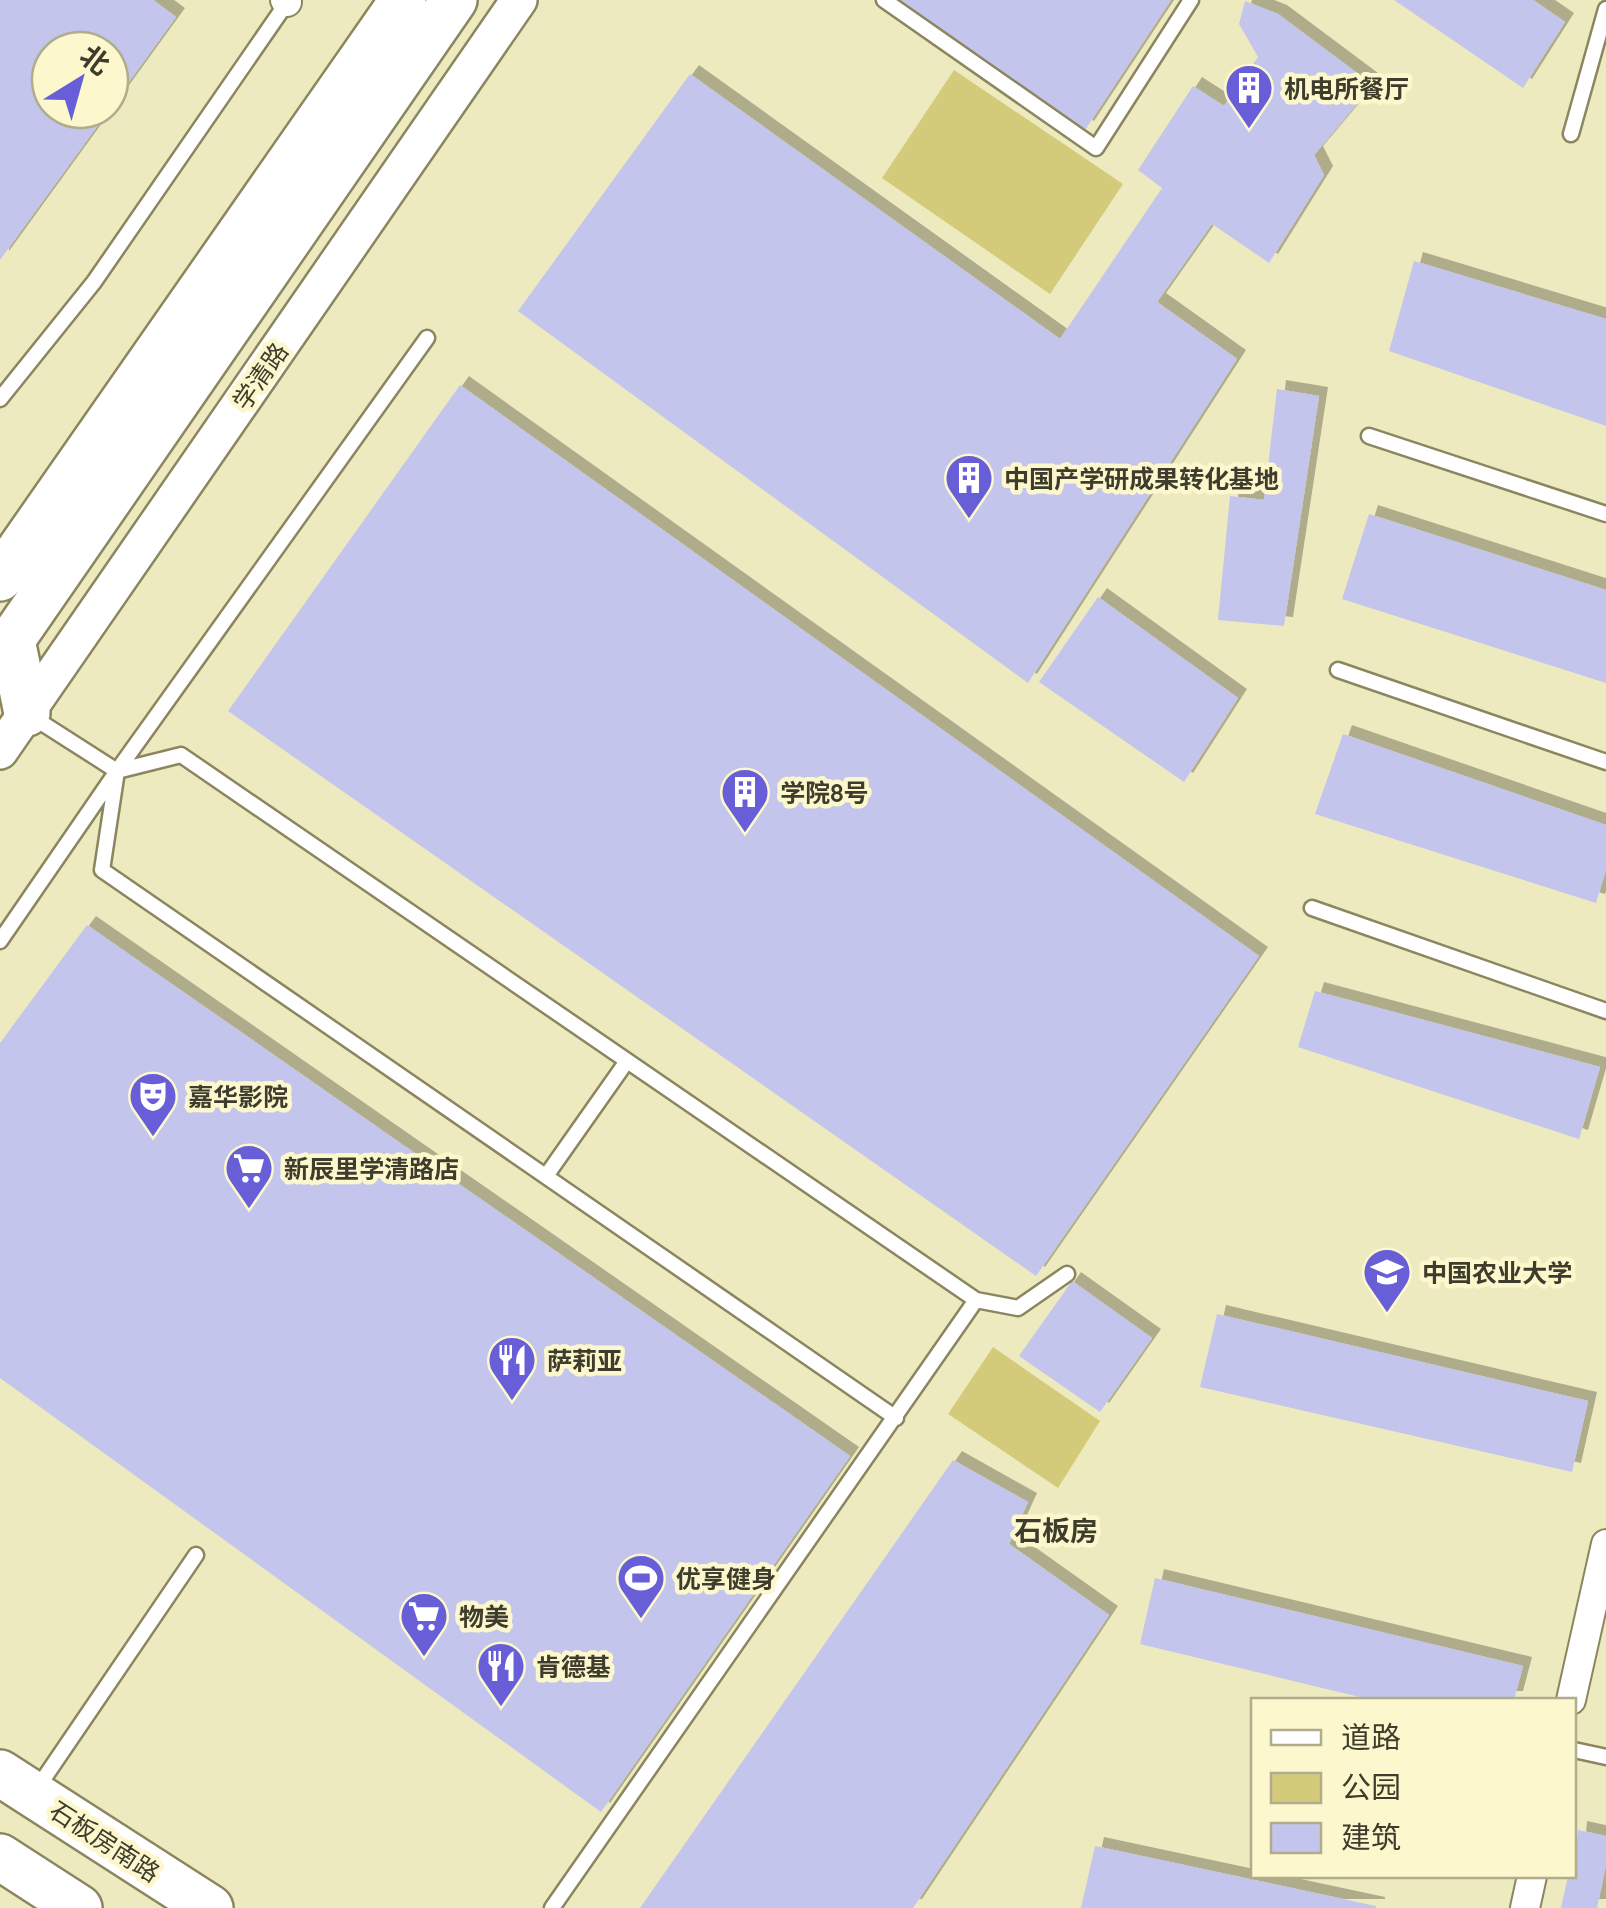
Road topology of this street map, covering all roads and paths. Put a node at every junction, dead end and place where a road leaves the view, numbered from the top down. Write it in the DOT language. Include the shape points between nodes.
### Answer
graph roads {
  1 [pos="287,0"];
  2 [pos="403,0"];
  3 [pos="454,0"];
  4 [pos="519,0"];
  5 [pos="884,0"];
  6 [pos="1190,0"];
  7 [pos="1606,9"];
  8 [pos="1571,134"];
  9 [pos="427,338"];
  10 [pos="0,399"];
  11 [pos="1370,436"];
  12 [pos="1606,514"];
  13 [pos="0,578"];
  14 [pos="6,648"];
  15 [pos="1338,670"];
  16 [pos="27,712"];
  17 [pos="0,751"];
  18 [pos="1606,762"];
  19 [pos="117,772"];
  20 [pos="1312,908"];
  21 [pos="0,941"];
  22 [pos="1606,1011"];
  23 [pos="627,1061"];
  24 [pos="546,1176"];
  25 [pos="1067,1274"];
  26 [pos="976,1300"];
  27 [pos="896,1418"];
  28 [pos="1606,1544"];
  29 [pos="196,1555"];
  30 [pos="1571,1698"];
  31 [pos="1576,1750"];
  32 [pos="1606,1757"];
  33 [pos="16,1784"];
  34 [pos="0,1857"];
  35 [pos="1532,1878"];
  36 [pos="78,1908"];
  37 [pos="210,1908"];
  38 [pos="552,1908"];
  39 [pos="1525,1908"];
  1 -- 10 [label="lane" via="94,282"];
  2 -- 13 [label="main road"];
  3 -- 14 [label="main road"];
  4 -- 16 [label="street, 学清路"];
  5 -- 6 [label="lane" via="1096,148"];
  7 -- 8 [label="lane"];
  9 -- 19 [label="lane"];
  11 -- 12 [label="lane"];
  14 -- 16 [label="main road"];
  15 -- 18 [label="lane"];
  16 -- 17 [label="street, 学清路"];
  16 -- 19 [label="lane"];
  19 -- 21 [label="lane"];
  19 -- 23 [label="lane" via="181,754"];
  19 -- 24 [label="lane" via="102,870"];
  20 -- 22 [label="lane"];
  23 -- 24 [label="lane"];
  23 -- 26 [label="lane"];
  24 -- 27 [label="lane"];
  25 -- 26 [label="lane" via="1018,1308"];
  26 -- 27 [label="lane"];
  27 -- 38 [label="lane"];
  28 -- 30 [label="street"];
  29 -- 33 [label="lane"];
  31 -- 32 [label="lane"];
  33 -- 37 [label="main road, 石板房南路"];
  34 -- 36 [label="main road"];
  35 -- 39 [label="street"];
}
